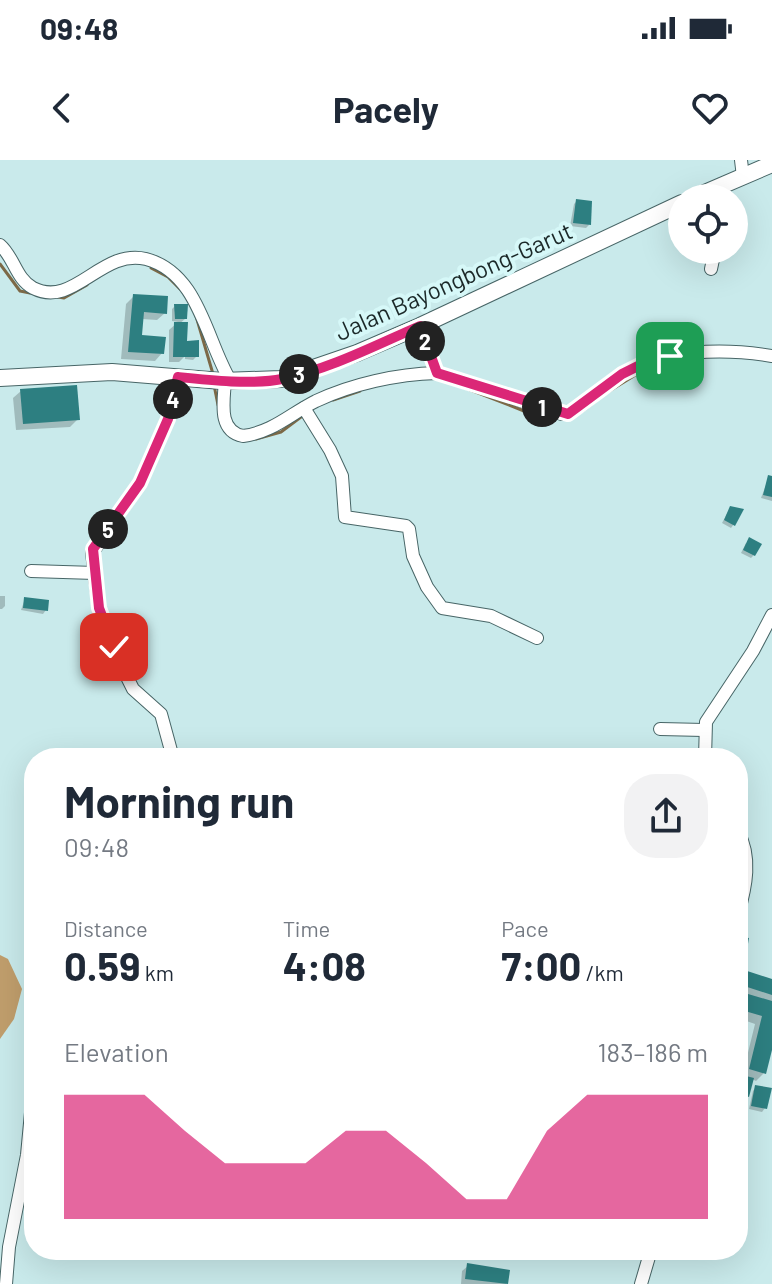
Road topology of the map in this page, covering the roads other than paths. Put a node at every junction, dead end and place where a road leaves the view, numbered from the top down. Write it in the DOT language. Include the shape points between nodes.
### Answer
graph roads {
  1 [pos="772,164"];
  2 [pos="742,168"];
  3 [pos="668,210"];
  4 [pos="0,245"];
  5 [pos="712,264"];
  6 [pos="711,269"];
  7 [pos="420,326"];
  8 [pos="772,356"];
  9 [pos="437,373"];
  10 [pos="178,377"];
  11 [pos="0,378"];
  12 [pos="226,380"];
  13 [pos="307,412"];
  14 [pos="31,571"];
  15 [pos="95,573"];
  16 [pos="772,615"];
  17 [pos="537,638"];
  18 [pos="660,729"];
  19 [pos="704,730"];
  20 [pos="170,748"];
  21 [pos="705,748"];
  22 [pos="24,1170"];
  23 [pos="648,1260"];
  24 [pos="6,1284"];
  25 [pos="641,1284"];
  1 -- 2 [label="main road"];
  3 -- 7 [label="main road, Jalan Bayongbong-Garut"];
  4 -- 12 [label="street" via="24,282 39,291 68,289 127,258 161,265 197,303"];
  5 -- 6 [label="street"];
  7 -- 9 [label="street"];
  7 -- 12 [label="main road, Jalan Bayongbong-Garut" via="291,376"];
  8 -- 9 [label="street" via="702,352 644,363 568,414"];
  9 -- 13 [label="street" via="354,387"];
  10 -- 11 [label="main road, Jalan Bayongbong-Garut" via="112,372"];
  10 -- 12 [label="main road, Jalan Bayongbong-Garut"];
  10 -- 15 [label="street" via="168,419 140,483 93,549"];
  12 -- 13 [label="street" via="224,419 236,435 267,430"];
  13 -- 17 [label="street" via="342,476 345,517 406,526 413,556 442,608 491,616"];
  14 -- 15 [label="street"];
  15 -- 20 [label="street" via="99,608 119,661 133,689 161,714"];
  16 -- 19 [label="street"];
  18 -- 19 [label="street"];
  19 -- 21 [label="street"];
  22 -- 24 [label="street"];
  23 -- 25 [label="street"];
}
